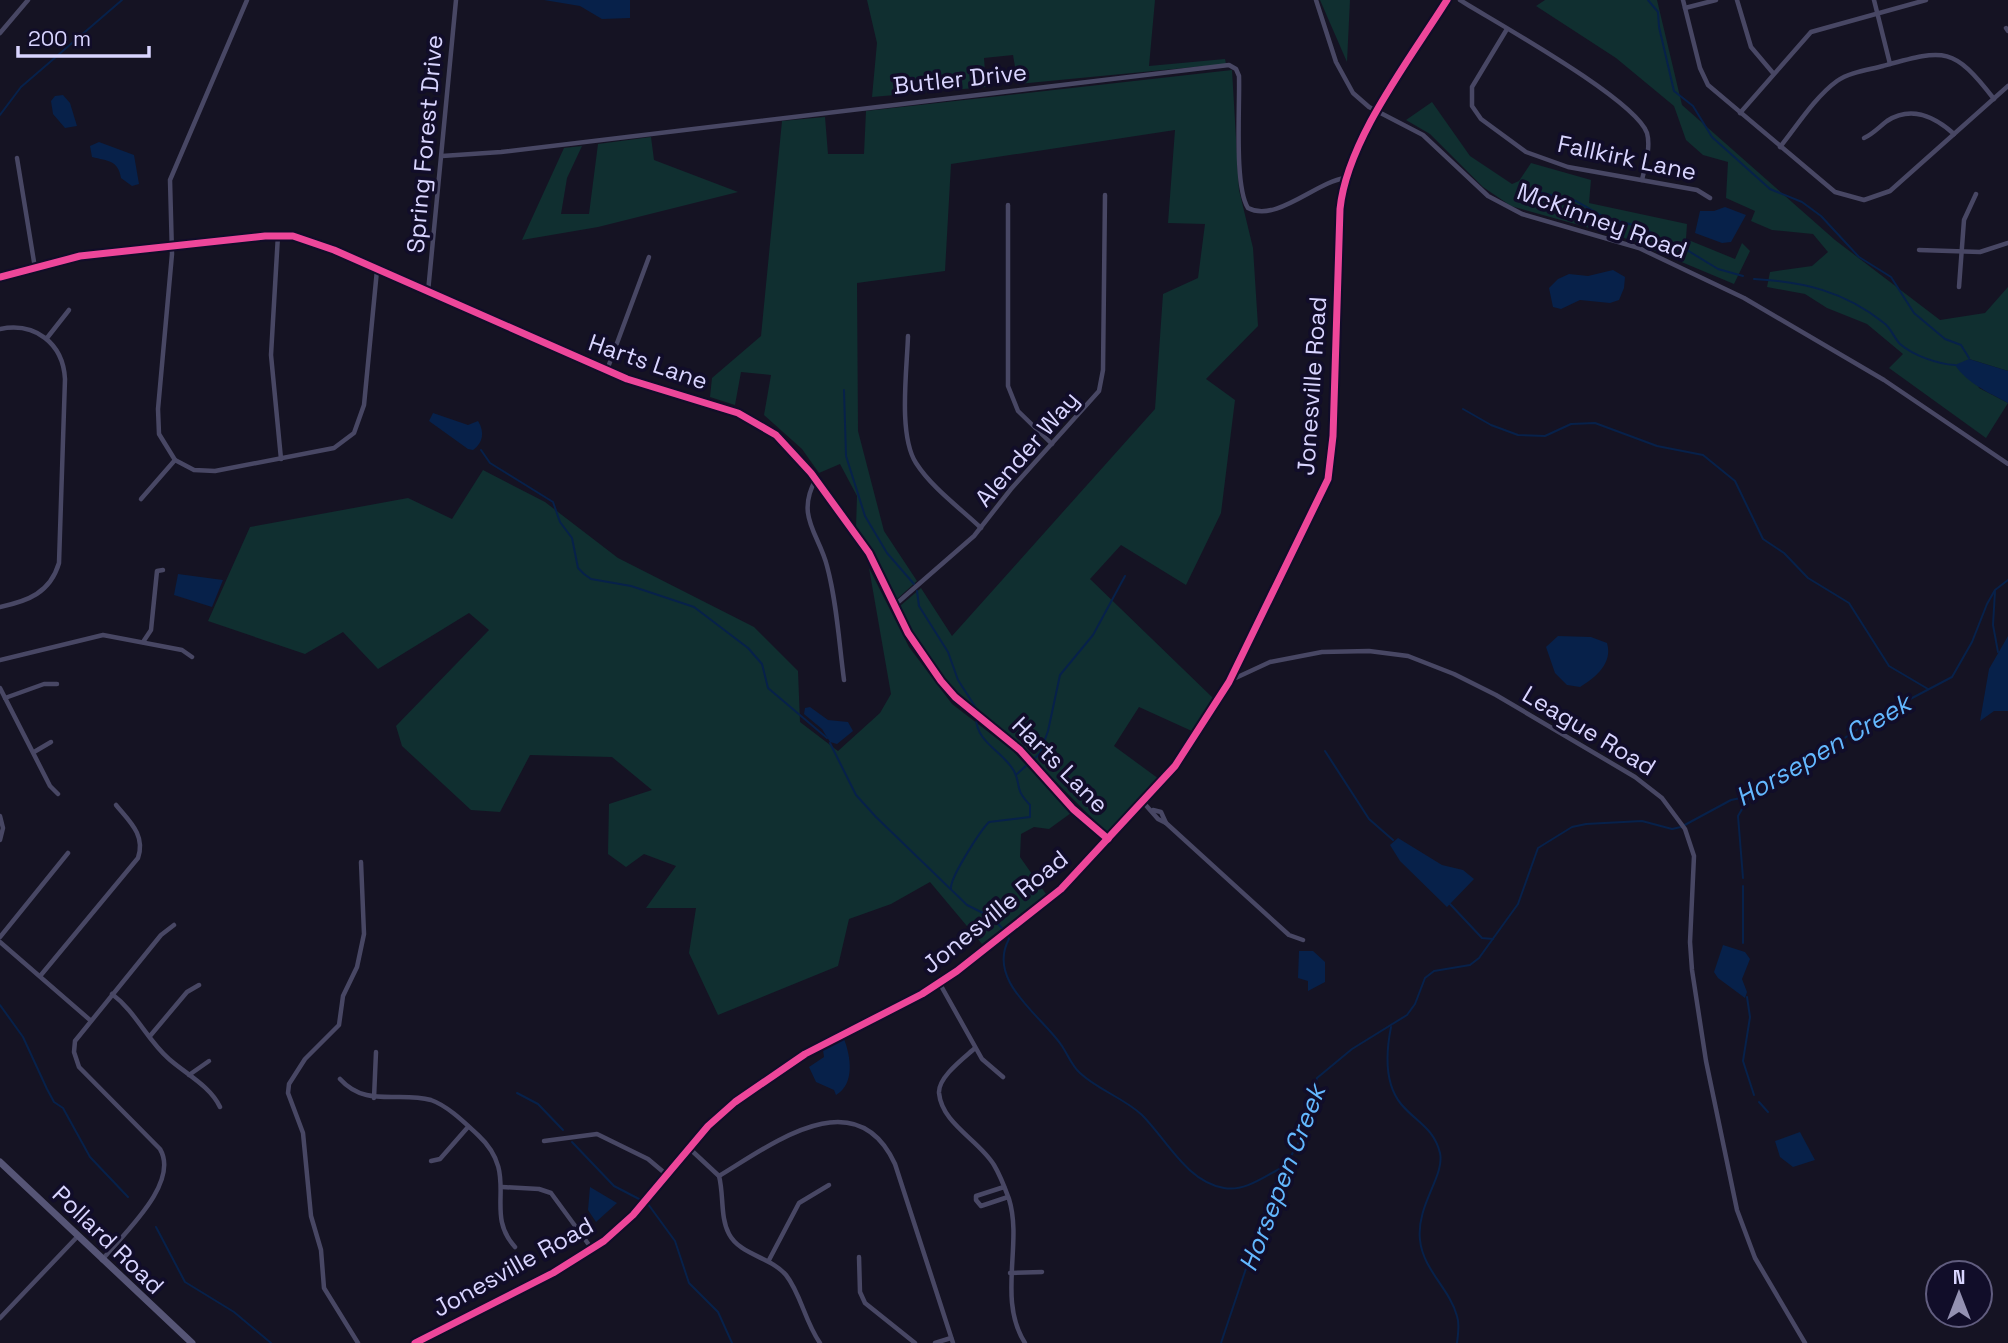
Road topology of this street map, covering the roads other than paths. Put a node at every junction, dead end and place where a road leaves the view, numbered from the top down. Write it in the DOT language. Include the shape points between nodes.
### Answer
graph roads {
  1 [pos="28,0"];
  2 [pos="247,0"];
  3 [pos="456,0"];
  4 [pos="1316,0"];
  5 [pos="1447,0"];
  6 [pos="1460,0"];
  7 [pos="1683,0"];
  8 [pos="1716,0"];
  9 [pos="1737,0"];
  10 [pos="1874,0"];
  11 [pos="1926,0"];
  12 [pos="1685,8"];
  13 [pos="1878,13"];
  14 [pos="1507,29"];
  15 [pos="0,33"];
  16 [pos="1890,64"];
  17 [pos="1773,73"];
  18 [pos="2008,86"];
  19 [pos="1994,99"];
  20 [pos="1378,112"];
  21 [pos="1740,113"];
  22 [pos="1954,134"];
  23 [pos="1864,138"];
  24 [pos="1780,147"];
  25 [pos="442,156"];
  26 [pos="17,159"];
  27 [pos="1345,178"];
  28 [pos="1642,180"];
  29 [pos="1976,194"];
  30 [pos="1105,195"];
  31 [pos="1710,198"];
  32 [pos="1007,205"];
  33 [pos="278,235"];
  34 [pos="2008,243"];
  35 [pos="173,245"];
  36 [pos="1919,250"];
  37 [pos="1961,252"];
  38 [pos="649,257"];
  39 [pos="35,268"];
  40 [pos="377,270"];
  41 [pos="0,278"];
  42 [pos="1959,287"];
  43 [pos="428,292"];
  44 [pos="69,310"];
  45 [pos="0,329"];
  46 [pos="908,336"];
  47 [pos="47,338"];
  48 [pos="607,370"];
  49 [pos="1052,444"];
  50 [pos="282,458"];
  51 [pos="175,460"];
  52 [pos="2008,464"];
  53 [pos="816,479"];
  54 [pos="141,499"];
  55 [pos="981,528"];
  56 [pos="163,570"];
  57 [pos="896,604"];
  58 [pos="0,607"];
  59 [pos="143,642"];
  60 [pos="192,657"];
  61 [pos="0,660"];
  62 [pos="844,680"];
  63 [pos="1228,682"];
  64 [pos="57,684"];
  65 [pos="0,688"];
  66 [pos="5,698"];
  67 [pos="51,742"];
  68 [pos="34,752"];
  69 [pos="58,794"];
  70 [pos="1143,802"];
  71 [pos="116,805"];
  72 [pos="0,816"];
  73 [pos="1108,839"];
  74 [pos="0,840"];
  75 [pos="68,853"];
  76 [pos="361,862"];
  77 [pos="174,925"];
  78 [pos="0,937"];
  79 [pos="1303,940"];
  80 [pos="0,942"];
  81 [pos="41,975"];
  82 [pos="940,984"];
  83 [pos="199,985"];
  84 [pos="112,994"];
  85 [pos="90,1020"];
  86 [pos="150,1036"];
  87 [pos="975,1048"];
  88 [pos="376,1052"];
  89 [pos="209,1061"];
  90 [pos="189,1075"];
  91 [pos="1003,1077"];
  92 [pos="340,1079"];
  93 [pos="374,1098"];
  94 [pos="220,1107"];
  95 [pos="468,1127"];
  96 [pos="544,1141"];
  97 [pos="690,1149"];
  98 [pos="431,1161"];
  99 [pos="0,1163"];
  100 [pos="667,1175"];
  101 [pos="719,1176"];
  102 [pos="829,1185"];
  103 [pos="502,1187"];
  104 [pos="1004,1187"];
  105 [pos="1008,1197"];
  106 [pos="77,1237"];
  107 [pos="515,1247"];
  108 [pos="593,1249"];
  109 [pos="859,1256"];
  110 [pos="102,1260"];
  111 [pos="769,1260"];
  112 [pos="1042,1272"];
  113 [pos="1010,1273"];
  114 [pos="0,1318"];
  115 [pos="952,1341"];
  116 [pos="192,1343"];
  117 [pos="358,1343"];
  118 [pos="415,1343"];
  119 [pos="820,1343"];
  120 [pos="915,1343"];
  121 [pos="935,1343"];
  122 [pos="1025,1343"];
  123 [pos="1805,1343"];
  1 -- 15 [label="street"];
  2 -- 35 [label="street" via="172,175"];
  3 -- 25 [label="street, Spring Forest Drive"];
  4 -- 20 [label="street, McKinney Road" via="1343,79 1356,97"];
  5 -- 20 [label="street, Jonesville Road"];
  6 -- 14 [label="street"];
  7 -- 12 [label="street"];
  8 -- 12 [label="street"];
  9 -- 17 [label="street" via="1751,47"];
  10 -- 13 [label="street"];
  11 -- 13 [label="street"];
  12 -- 21 [label="street" via="1704,79"];
  13 -- 16 [label="street"];
  13 -- 17 [label="street" via="1811,32"];
  14 -- 28 [label="street" via="1599,88 1642,124 1648,142"];
  14 -- 28 [label="street, Fallkirk Lane" via="1472,87 1471,102 1478,116 1530,153 1571,167"];
  16 -- 19 [label="street" via="1929,54 1951,57 1971,69"];
  16 -- 24 [label="street" via="1837,82"];
  17 -- 21 [label="street"];
  18 -- 19 [label="street"];
  19 -- 22 [label="street"];
  20 -- 27 [label="street, Jonesville Road" via="1355,150"];
  20 -- 52 [label="street, McKinney Road" via="1423,135 1474,186 1510,209 1639,248 1744,298 1884,380"];
  21 -- 24 [label="street"];
  22 -- 23 [label="street" via="1932,117 1910,114 1892,118"];
  22 -- 24 [label="street" via="1889,191 1864,200 1835,192"];
  25 -- 27 [label="street, Butler Drive" via="1229,65 1239,76 1240,163 1248,208 1262,211 1282,206"];
  25 -- 43 [label="street, Spring Forest Drive"];
  26 -- 39 [label="street"];
  27 -- 63 [label="street, Jonesville Road" via="1329,475"];
  28 -- 31 [label="street, Fallkirk Lane" via="1697,190"];
  29 -- 37 [label="street" via="1964,217"];
  30 -- 49 [label="street, Alender Way" via="1102,381 1093,400"];
  32 -- 49 [label="street" via="1007,386 1018,411"];
  33 -- 35 [label="street, Harts Lane"];
  33 -- 40 [label="street, Harts Lane" via="311,242"];
  33 -- 50 [label="street" via="271,355"];
  34 -- 37 [label="street"];
  35 -- 39 [label="street, Harts Lane" via="80,256"];
  35 -- 51 [label="street" via="157,424 164,447"];
  36 -- 37 [label="street"];
  37 -- 42 [label="street"];
  38 -- 48 [label="street"];
  39 -- 41 [label="street, Harts Lane"];
  40 -- 43 [label="street, Harts Lane"];
  40 -- 50 [label="street" via="365,405 359,425 348,440 334,448"];
  43 -- 48 [label="street, Harts Lane"];
  44 -- 47 [label="street"];
  45 -- 47 [label="street" via="27,328"];
  46 -- 55 [label="street" via="911,452 922,471"];
  47 -- 58 [label="street" via="59,353 64,372 59,563 52,580 38,594"];
  48 -- 53 [label="street, Harts Lane" via="750,419 784,442"];
  49 -- 55 [label="street, Alender Way"];
  50 -- 51 [label="street" via="209,471 194,470"];
  51 -- 54 [label="street"];
  53 -- 57 [label="street, Harts Lane" via="869,554"];
  53 -- 62 [label="street" via="809,491 810,526 827,564"];
  55 -- 57 [label="street, Alender Way"];
  56 -- 59 [label="street" via="156,571 151,630"];
  57 -- 73 [label="street, Harts Lane" via="920,653 949,691 996,728"];
  59 -- 60 [label="street"];
  59 -- 61 [label="street" via="94,636"];
  63 -- 70 [label="street, Jonesville Road" via="1186,752"];
  63 -- 123 [label="street, League Road" via="1270,662 1322,652 1369,651 1417,659 1486,690 1654,790 1685,829 1695,864 1690,942 1697,1003 1737,1210 1755,1258"];
  64 -- 66 [label="street"];
  65 -- 66 [label="street"];
  66 -- 68 [label="street"];
  67 -- 68 [label="street"];
  68 -- 69 [label="street"];
  70 -- 73 [label="street, Jonesville Road"];
  70 -- 79 [label="street" via="1289,934"];
  71 -- 81 [label="street" via="138,833 138,858"];
  72 -- 74 [label="street"];
  73 -- 82 [label="street, Jonesville Road" via="1061,889"];
  75 -- 78 [label="street"];
  76 -- 117 [label="street" via="364,934 357,967 343,996 339,1026 304,1059 288,1093 303,1133 324,1288"];
  77 -- 84 [label="street" via="161,934"];
  80 -- 81 [label="street"];
  81 -- 85 [label="street"];
  82 -- 87 [label="street"];
  82 -- 97 [label="street, Jonesville Road" via="829,1040 759,1083 723,1112"];
  83 -- 86 [label="street" via="187,992"];
  84 -- 85 [label="street"];
  84 -- 86 [label="street"];
  85 -- 110 [label="street" via="75,1041 79,1067 160,1149 166,1164 162,1184"];
  86 -- 90 [label="street"];
  87 -- 91 [label="street"];
  87 -- 104 [label="street" via="942,1081 940,1104 993,1163"];
  88 -- 93 [label="street"];
  89 -- 90 [label="street"];
  90 -- 94 [label="street"];
  92 -- 93 [label="street" via="353,1091"];
  93 -- 95 [label="street" via="431,1100"];
  95 -- 98 [label="street" via="440,1159"];
  95 -- 103 [label="street" via="498,1159"];
  96 -- 100 [label="street" via="597,1134 649,1159"];
  97 -- 100 [label="street, Jonesville Road"];
  97 -- 101 [label="street"];
  99 -- 106 [label="street, Pollard Road"];
  100 -- 108 [label="street, Jonesville Road" via="620,1228"];
  101 -- 111 [label="street" via="728,1233 740,1246"];
  101 -- 115 [label="street" via="823,1121 848,1122 875,1135 895,1164"];
  102 -- 111 [label="street" via="799,1203"];
  103 -- 107 [label="street" via="502,1230"];
  103 -- 108 [label="street" via="551,1193"];
  104 -- 105 [label="street"];
  104 -- 105 [label="street" via="976,1196 976,1200 981,1206"];
  105 -- 113 [label="street"];
  106 -- 110 [label="street, Pollard Road"];
  106 -- 114 [label="street"];
  108 -- 118 [label="street, Jonesville Road"];
  109 -- 120 [label="street" via="860,1292 866,1303"];
  110 -- 116 [label="street, Pollard Road"];
  111 -- 119 [label="street" via="788,1278"];
  112 -- 113 [label="street"];
  113 -- 122 [label="street" via="1016,1319"];
  115 -- 121 [label="street"];
}
